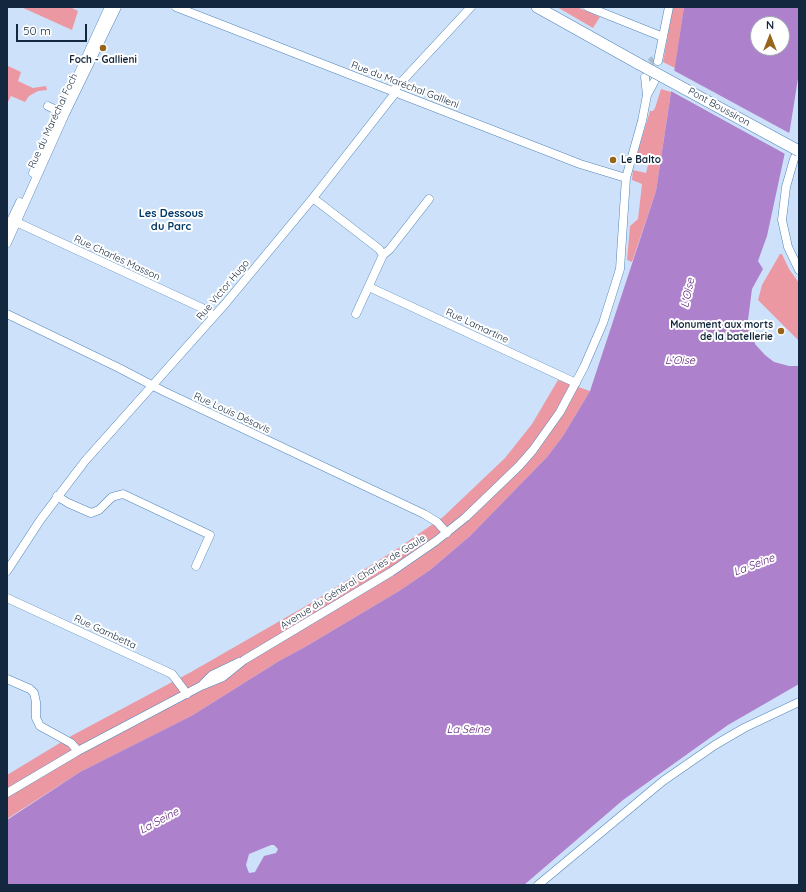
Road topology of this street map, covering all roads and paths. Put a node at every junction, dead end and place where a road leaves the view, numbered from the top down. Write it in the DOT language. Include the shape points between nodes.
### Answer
graph roads {
  1 [pos="109,7"];
  2 [pos="117,7"];
  3 [pos="176,7"];
  4 [pos="528,7"];
  5 [pos="537,7"];
  6 [pos="588,7"];
  7 [pos="669,7"];
  8 [pos="470,8"];
  9 [pos="560,21"];
  10 [pos="663,37"];
  11 [pos="656,60"];
  12 [pos="646,77"];
  13 [pos="654,82"];
  14 [pos="395,91"];
  15 [pos="647,95"];
  16 [pos="48,106"];
  17 [pos="63,113"];
  18 [pos="799,150"];
  19 [pos="626,178"];
  20 [pos="313,198"];
  21 [pos="429,199"];
  22 [pos="14,221"];
  23 [pos="7,229"];
  24 [pos="7,243"];
  25 [pos="383,255"];
  26 [pos="799,270"];
  27 [pos="369,287"];
  28 [pos="7,314"];
  29 [pos="356,314"];
  30 [pos="214,316"];
  31 [pos="576,383"];
  32 [pos="153,386"];
  33 [pos="58,496"];
  34 [pos="447,533"];
  35 [pos="196,566"];
  36 [pos="7,572"];
  37 [pos="7,598"];
  38 [pos="7,678"];
  39 [pos="187,694"];
  40 [pos="799,702"];
  41 [pos="78,751"];
  42 [pos="7,793"];
  43 [pos="538,885"];
  1 -- 17 [label="street, Rue du Maréchal Foch"];
  2 -- 17 [label="street, Rue du Maréchal Foch"];
  3 -- 14 [label="street, Rue du Maréchal Gallieni"];
  4 -- 9 [label="main road"];
  5 -- 9 [label="main road"];
  6 -- 10 [label="street"];
  7 -- 10 [label="street"];
  8 -- 14 [label="street, Rue Victor Hugo"];
  9 -- 18 [label="main road, Pont Boussiron, bridge"];
  10 -- 11 [label="street"];
  12 -- 15 [label="street"];
  13 -- 15 [label="street"];
  14 -- 19 [label="street, Rue du Maréchal Gallieni" via="580,164"];
  14 -- 20 [label="street, Rue Victor Hugo"];
  15 -- 19 [label="street, Avenue du Général Charles de Gaule"];
  16 -- 17 [label="street"];
  17 -- 22 [label="street, Rue du Maréchal Foch"];
  18 -- 26 [label="street" via="794,158 786,187 782,220 788,246"];
  19 -- 31 [label="street, Avenue du Général Charles de Gaule" via="619,275 598,337"];
  20 -- 25 [label="street"];
  20 -- 30 [label="street, Rue Victor Hugo"];
  21 -- 25 [label="street"];
  22 -- 23 [label="street, Rue du Maréchal Foch"];
  22 -- 24 [label="street, Rue du Maréchal Foch"];
  22 -- 30 [label="street, Rue Charles Masson" via="202,308"];
  25 -- 27 [label="street"];
  27 -- 29 [label="street"];
  27 -- 31 [label="street, Rue Lamartine"];
  28 -- 32 [label="street, Rue Louis Désavis"];
  30 -- 32 [label="street, Rue Victor Hugo"];
  31 -- 34 [label="street, Avenue du Général Charles de Gaule" via="560,412 533,450 483,502"];
  32 -- 33 [label="street, Rue Victor Hugo" via="85,461"];
  32 -- 34 [label="street, Rue Louis Désavis" via="430,518 438,522"];
  33 -- 35 [label="street" via="91,512 99,510 112,497 123,494 210,535"];
  33 -- 36 [label="street, Rue Victor Hugo"];
  34 -- 39 [label="street, Avenue du Général Charles de Gaule" via="346,601 212,676"];
  37 -- 39 [label="street, Rue Gambetta" via="172,674"];
  38 -- 41 [label="street" via="34,693 36,718 40,726 71,743"];
  39 -- 41 [label="street, Avenue du Général Charles de Gaule"];
  40 -- 43 [label="street" via="744,728 663,781"];
  41 -- 42 [label="street, Avenue du Général Charles de Gaule"];
}
